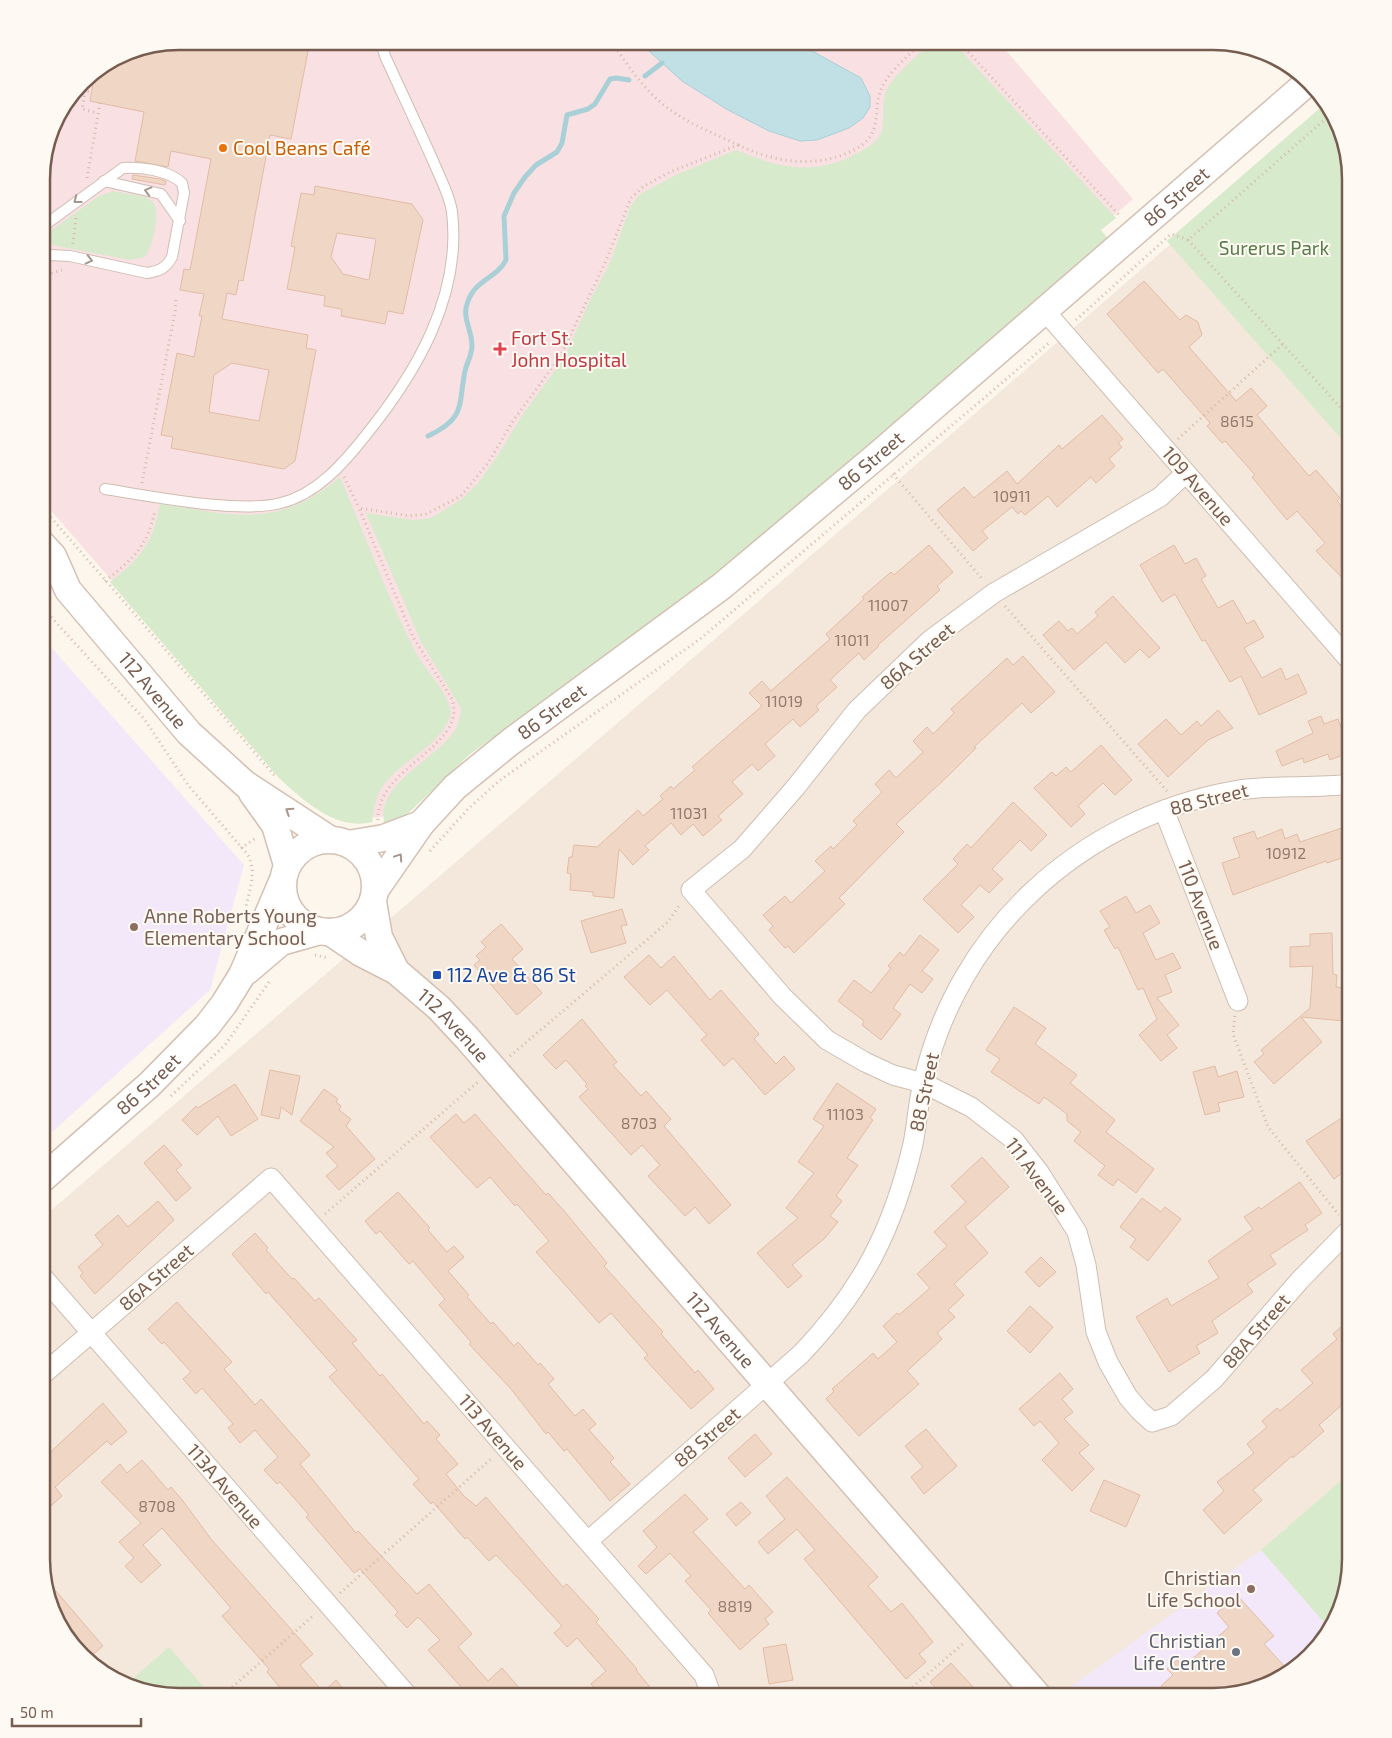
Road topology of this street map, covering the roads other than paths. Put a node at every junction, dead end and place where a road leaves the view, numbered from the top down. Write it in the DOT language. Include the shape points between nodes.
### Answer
graph roads {
  1 [pos="383,50"];
  2 [pos="1303,87"];
  3 [pos="104,181"];
  4 [pos="50,221"];
  5 [pos="180,222"];
  6 [pos="50,256"];
  7 [pos="1044,310"];
  8 [pos="1186,473"];
  9 [pos="105,489"];
  10 [pos="50,552"];
  11 [pos="50,579"];
  12 [pos="68,590"];
  13 [pos="1342,652"];
  14 [pos="245,784"];
  15 [pos="1342,785"];
  16 [pos="1171,807"];
  17 [pos="421,824"];
  18 [pos="339,841"];
  19 [pos="285,874"];
  20 [pos="691,890"];
  21 [pos="374,895"];
  22 [pos="325,932"];
  23 [pos="396,971"];
  24 [pos="242,975"];
  25 [pos="1238,1000"];
  26 [pos="923,1083"];
  27 [pos="50,1172"];
  28 [pos="271,1178"];
  29 [pos="1342,1237"];
  30 [pos="50,1284"];
  31 [pos="91,1332"];
  32 [pos="50,1368"];
  33 [pos="768,1384"];
  34 [pos="1152,1422"];
  35 [pos="588,1541"];
  36 [pos="401,1688"];
  37 [pos="707,1688"];
  38 [pos="1031,1688"];
  1 -- 9 [label="lane" via="452,211 450,272 427,345 396,398 338,467 300,496 268,505 212,504"];
  2 -- 7 [label="street, 86 Street"];
  3 -- 4 [label="lane, one-way"];
  5 -- 3 [label="lane, one-way" via="160,194"];
  3 -- 5 [label="lane" via="123,168 134,167 176,177 182,183 184,193"];
  6 -- 5 [label="lane, one-way" via="61,254 148,273 159,271 172,257"];
  7 -- 8 [label="street, 109 Avenue"];
  7 -- 17 [label="street, 86 Street" via="880,454 729,580 480,766"];
  8 -- 13 [label="street, 109 Avenue"];
  8 -- 20 [label="street, 86A Street" via="1160,497 994,593 929,641 857,710 742,849"];
  10 -- 12 [label="street, 112 Avenue"];
  11 -- 12 [label="street, 112 Avenue"];
  12 -- 14 [label="street, 112 Avenue" via="188,732"];
  18 -- 14 [label="street, 112 Avenue, one-way"];
  14 -- 19 [label="street, 112 Avenue" via="274,825"];
  15 -- 16 [label="street, 88 Street" via="1256,788 1204,797"];
  16 -- 25 [label="street, 110 Avenue"];
  16 -- 26 [label="street, 88 Street" via="1110,833 1087,847 1033,890 1014,911 966,974 938,1031"];
  17 -- 18 [label="street, 86 Street" via="384,838"];
  21 -- 17 [label="street, 86 Street, one-way"];
  18 -- 19 [label="street" via="314,842 303,848"];
  18 -- 21 [label="street" via="361,852 370,863 376,875"];
  19 -- 22 [label="street" via="285,900 293,913 305,924"];
  19 -- 24 [label="street, 86 Street"];
  20 -- 26 [label="street, 111 Avenue" via="782,996 827,1040 893,1075"];
  21 -- 22 [label="street" via="355,923 344,929"];
  21 -- 23 [label="street, 112 Avenue" via="378,937"];
  22 -- 23 [label="street, 112 Avenue"];
  22 -- 24 [label="street, 86 Street" via="281,942"];
  23 -- 33 [label="street, 112 Avenue" via="439,1008 467,1038"];
  24 -- 27 [label="street, 86 Street" via="224,1004 188,1048"];
  26 -- 33 [label="street, 88 Street" via="901,1191 869,1266 827,1327"];
  26 -- 34 [label="street, 111 Avenue" via="970,1107 1014,1140 1054,1195 1077,1232 1086,1265 1096,1332 1108,1362 1128,1396"];
  28 -- 31 [label="street, 86A Street"];
  28 -- 35 [label="street, 113 Avenue"];
  29 -- 34 [label="street, 88A Street" via="1214,1379 1171,1416"];
  30 -- 31 [label="street, 113A Avenue"];
  31 -- 32 [label="street, 86A Street"];
  31 -- 36 [label="street, 113A Avenue"];
  33 -- 35 [label="street, 88 Street"];
  33 -- 38 [label="street, 112 Avenue"];
  35 -- 37 [label="street, 113 Avenue" via="704,1675"];
}
